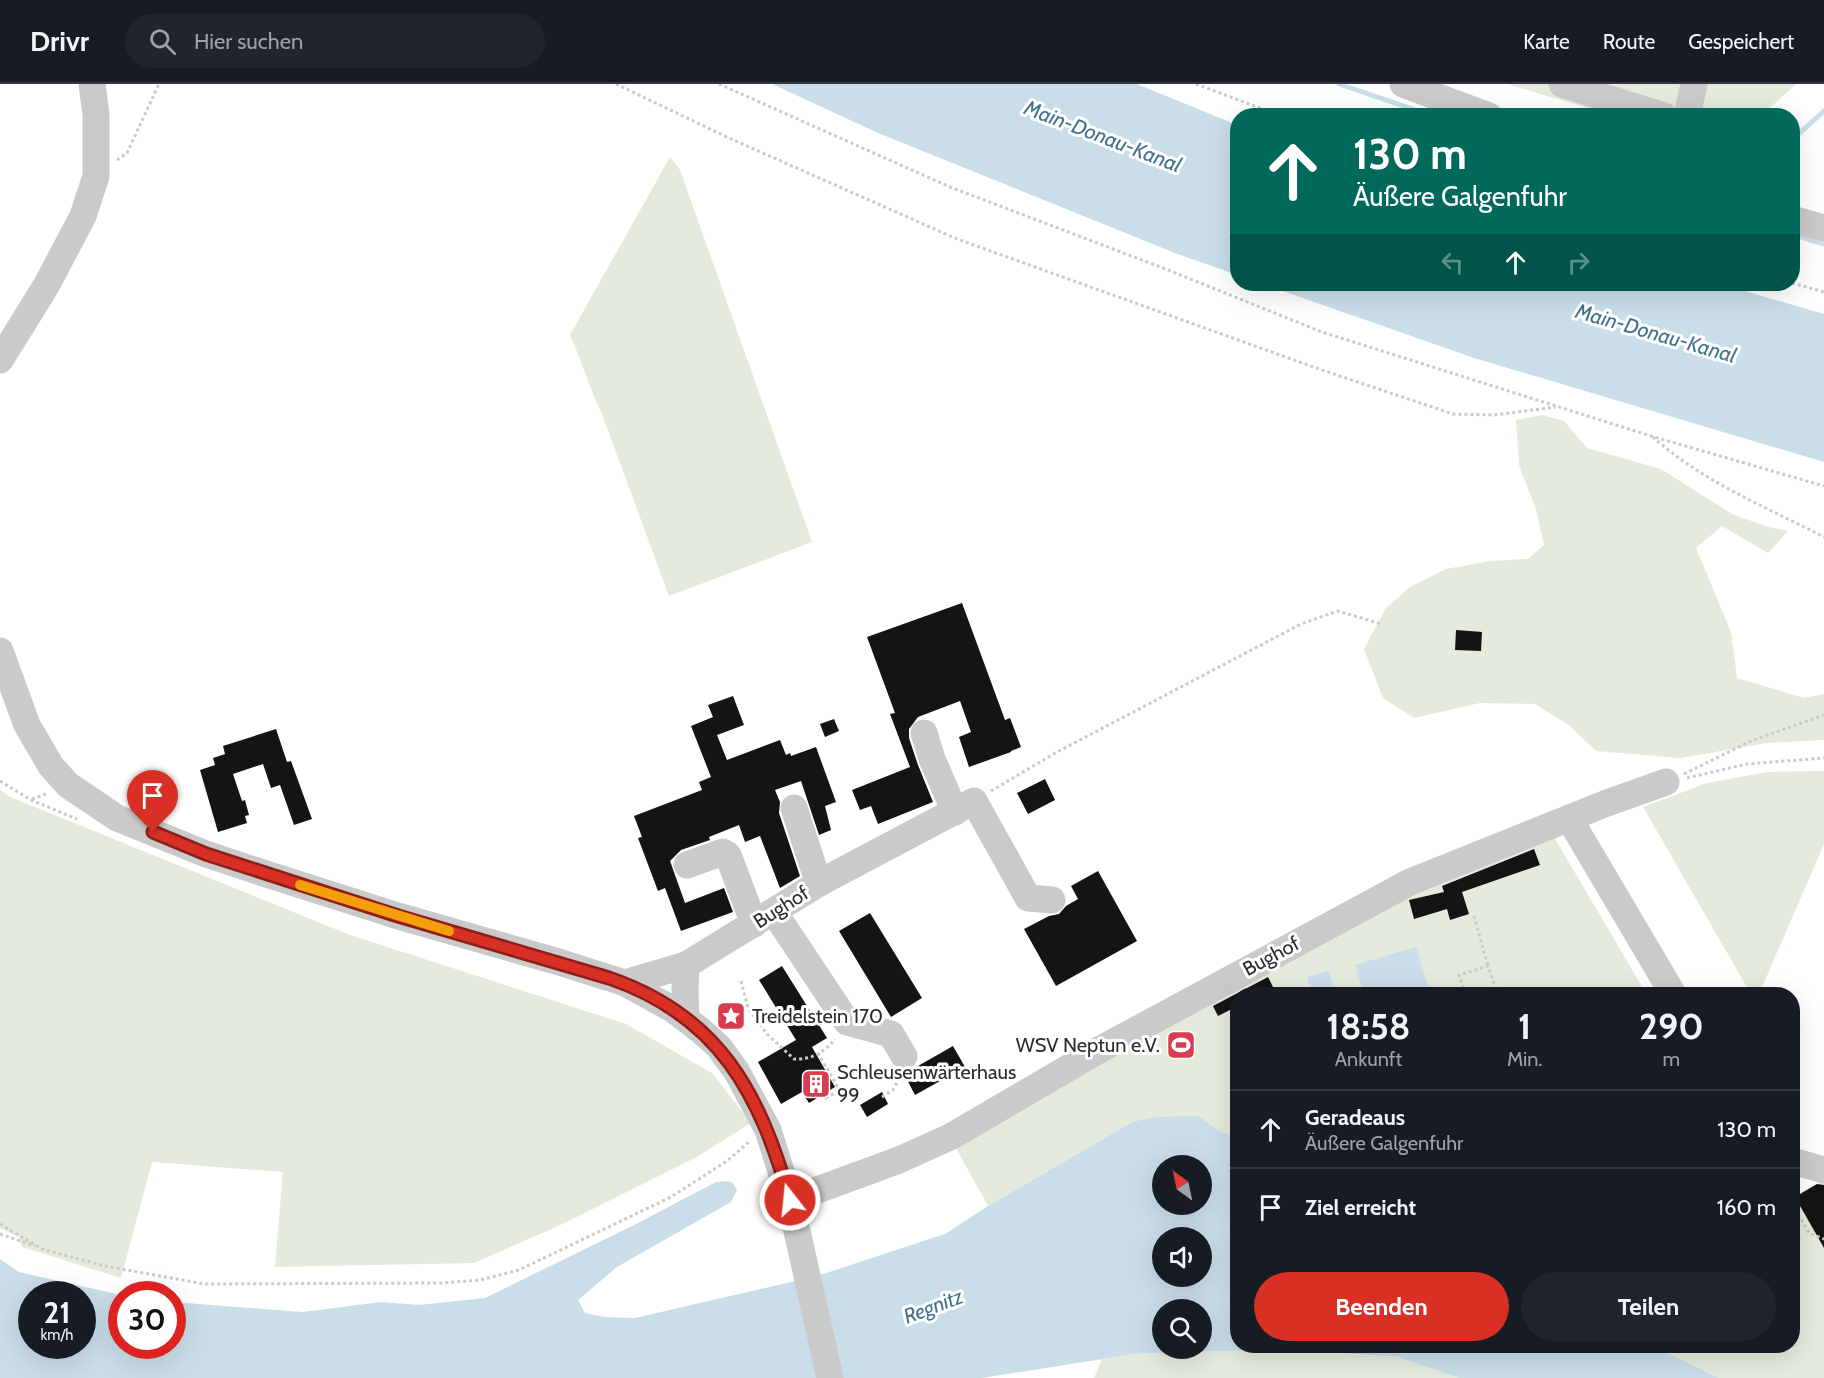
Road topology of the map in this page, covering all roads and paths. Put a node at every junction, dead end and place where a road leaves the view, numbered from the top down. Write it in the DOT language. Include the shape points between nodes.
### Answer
graph roads {
  1 [pos="92,84"];
  2 [pos="159,84"];
  3 [pos="616,84"];
  4 [pos="719,84"];
  5 [pos="1196,84"];
  6 [pos="1403,84"];
  7 [pos="1562,84"];
  8 [pos="1694,84"];
  9 [pos="1260,108"];
  10 [pos="1468,108"];
  11 [pos="1638,108"];
  12 [pos="1689,108"];
  13 [pos="96,176"];
  14 [pos="1800,221"];
  15 [pos="1824,228"];
  16 [pos="1800,285"];
  17 [pos="1824,292"];
  18 [pos="0,360"];
  19 [pos="1557,406"];
  20 [pos="1651,436"];
  21 [pos="1824,486"];
  22 [pos="1824,537"];
  23 [pos="1382,624"];
  24 [pos="0,651"];
  25 [pos="1824,715"];
  26 [pos="924,733"];
  27 [pos="1824,758"];
  28 [pos="0,781"];
  29 [pos="1666,782"];
  30 [pos="965,806"];
  31 [pos="794,808"];
  32 [pos="1569,818"];
  33 [pos="84,822"];
  34 [pos="687,865"];
  35 [pos="821,882"];
  36 [pos="1052,900"];
  37 [pos="1474,916"];
  38 [pos="764,918"];
  39 [pos="686,966"];
  40 [pos="1488,966"];
  41 [pos="741,981"];
  42 [pos="625,983"];
  43 [pos="1463,987"];
  44 [pos="1496,987"];
  45 [pos="1669,987"];
  46 [pos="686,1018"];
  47 [pos="847,1022"];
  48 [pos="818,1053"];
  49 [pos="904,1056"];
  50 [pos="823,1095"];
  51 [pos="882,1097"];
  52 [pos="768,1130"];
  53 [pos="1800,1163"];
  54 [pos="1824,1170"];
  55 [pos="790,1200"];
  56 [pos="1800,1218"];
  57 [pos="0,1224"];
  58 [pos="0,1234"];
  59 [pos="1824,1239"];
  60 [pos="42,1249"];
  61 [pos="830,1378"];
  1 -- 13 [label="street"];
  2 -- 13 [label="path" via="127,153"];
  3 -- 19 [label="path" via="957,239 1330,373 1453,414 1494,415"];
  4 -- 19 [label="path" via="950,187 1322,332"];
  5 -- 9 [label="path"];
  6 -- 10 [label="street"];
  7 -- 11 [label="street"];
  8 -- 12 [label="street"];
  13 -- 18 [label="street" via="83,216"];
  14 -- 15 [label="street"];
  16 -- 17 [label="path"];
  19 -- 20 [label="path"];
  20 -- 21 [label="path"];
  20 -- 22 [label="path" via="1673,456"];
  23 -- 30 [label="path" via="1338,611 1301,624 1057,752"];
  24 -- 42 [label="street" via="27,725 51,766 68,785 117,818 254,870"];
  25 -- 29 [label="path" via="1751,741"];
  26 -- 30 [label="street" via="932,759"];
  27 -- 29 [label="path" via="1747,764"];
  28 -- 33 [label="path" via="31,800"];
  29 -- 32 [label="street, Bughof"];
  30 -- 35 [label="street, Bughof"];
  30 -- 36 [label="street" via="1028,898"];
  31 -- 35 [label="street"];
  32 -- 45 [label="street"];
  32 -- 55 [label="street, Bughof" via="1410,882 1099,1050 952,1136"];
  34 -- 38 [label="street" via="723,852 728,855"];
  35 -- 38 [label="street, Bughof"];
  37 -- 40 [label="path"];
  38 -- 39 [label="street, Bughof"];
  38 -- 47 [label="street"];
  39 -- 42 [label="street, Bughof"];
  39 -- 46 [label="street"];
  40 -- 43 [label="path" via="1459,975"];
  40 -- 44 [label="path"];
  41 -- 48 [label="path" via="748,1008 767,1034 794,1059 808,1060"];
  42 -- 46 [label="street"];
  46 -- 52 [label="street" via="719,1047"];
  47 -- 48 [label="path" via="829,1046"];
  47 -- 49 [label="street" via="891,1034"];
  48 -- 50 [label="path" via="837,1086 837,1092 826,1098"];
  49 -- 51 [label="path" via="900,1080"];
  52 -- 55 [label="street"];
  52 -- 60 [label="path" via="671,1197 519,1270 480,1280 204,1284 105,1266"];
  53 -- 54 [label="street"];
  55 -- 61 [label="street"];
  56 -- 59 [label="path" via="1809,1233"];
  57 -- 60 [label="path"];
  58 -- 60 [label="path"];
}
